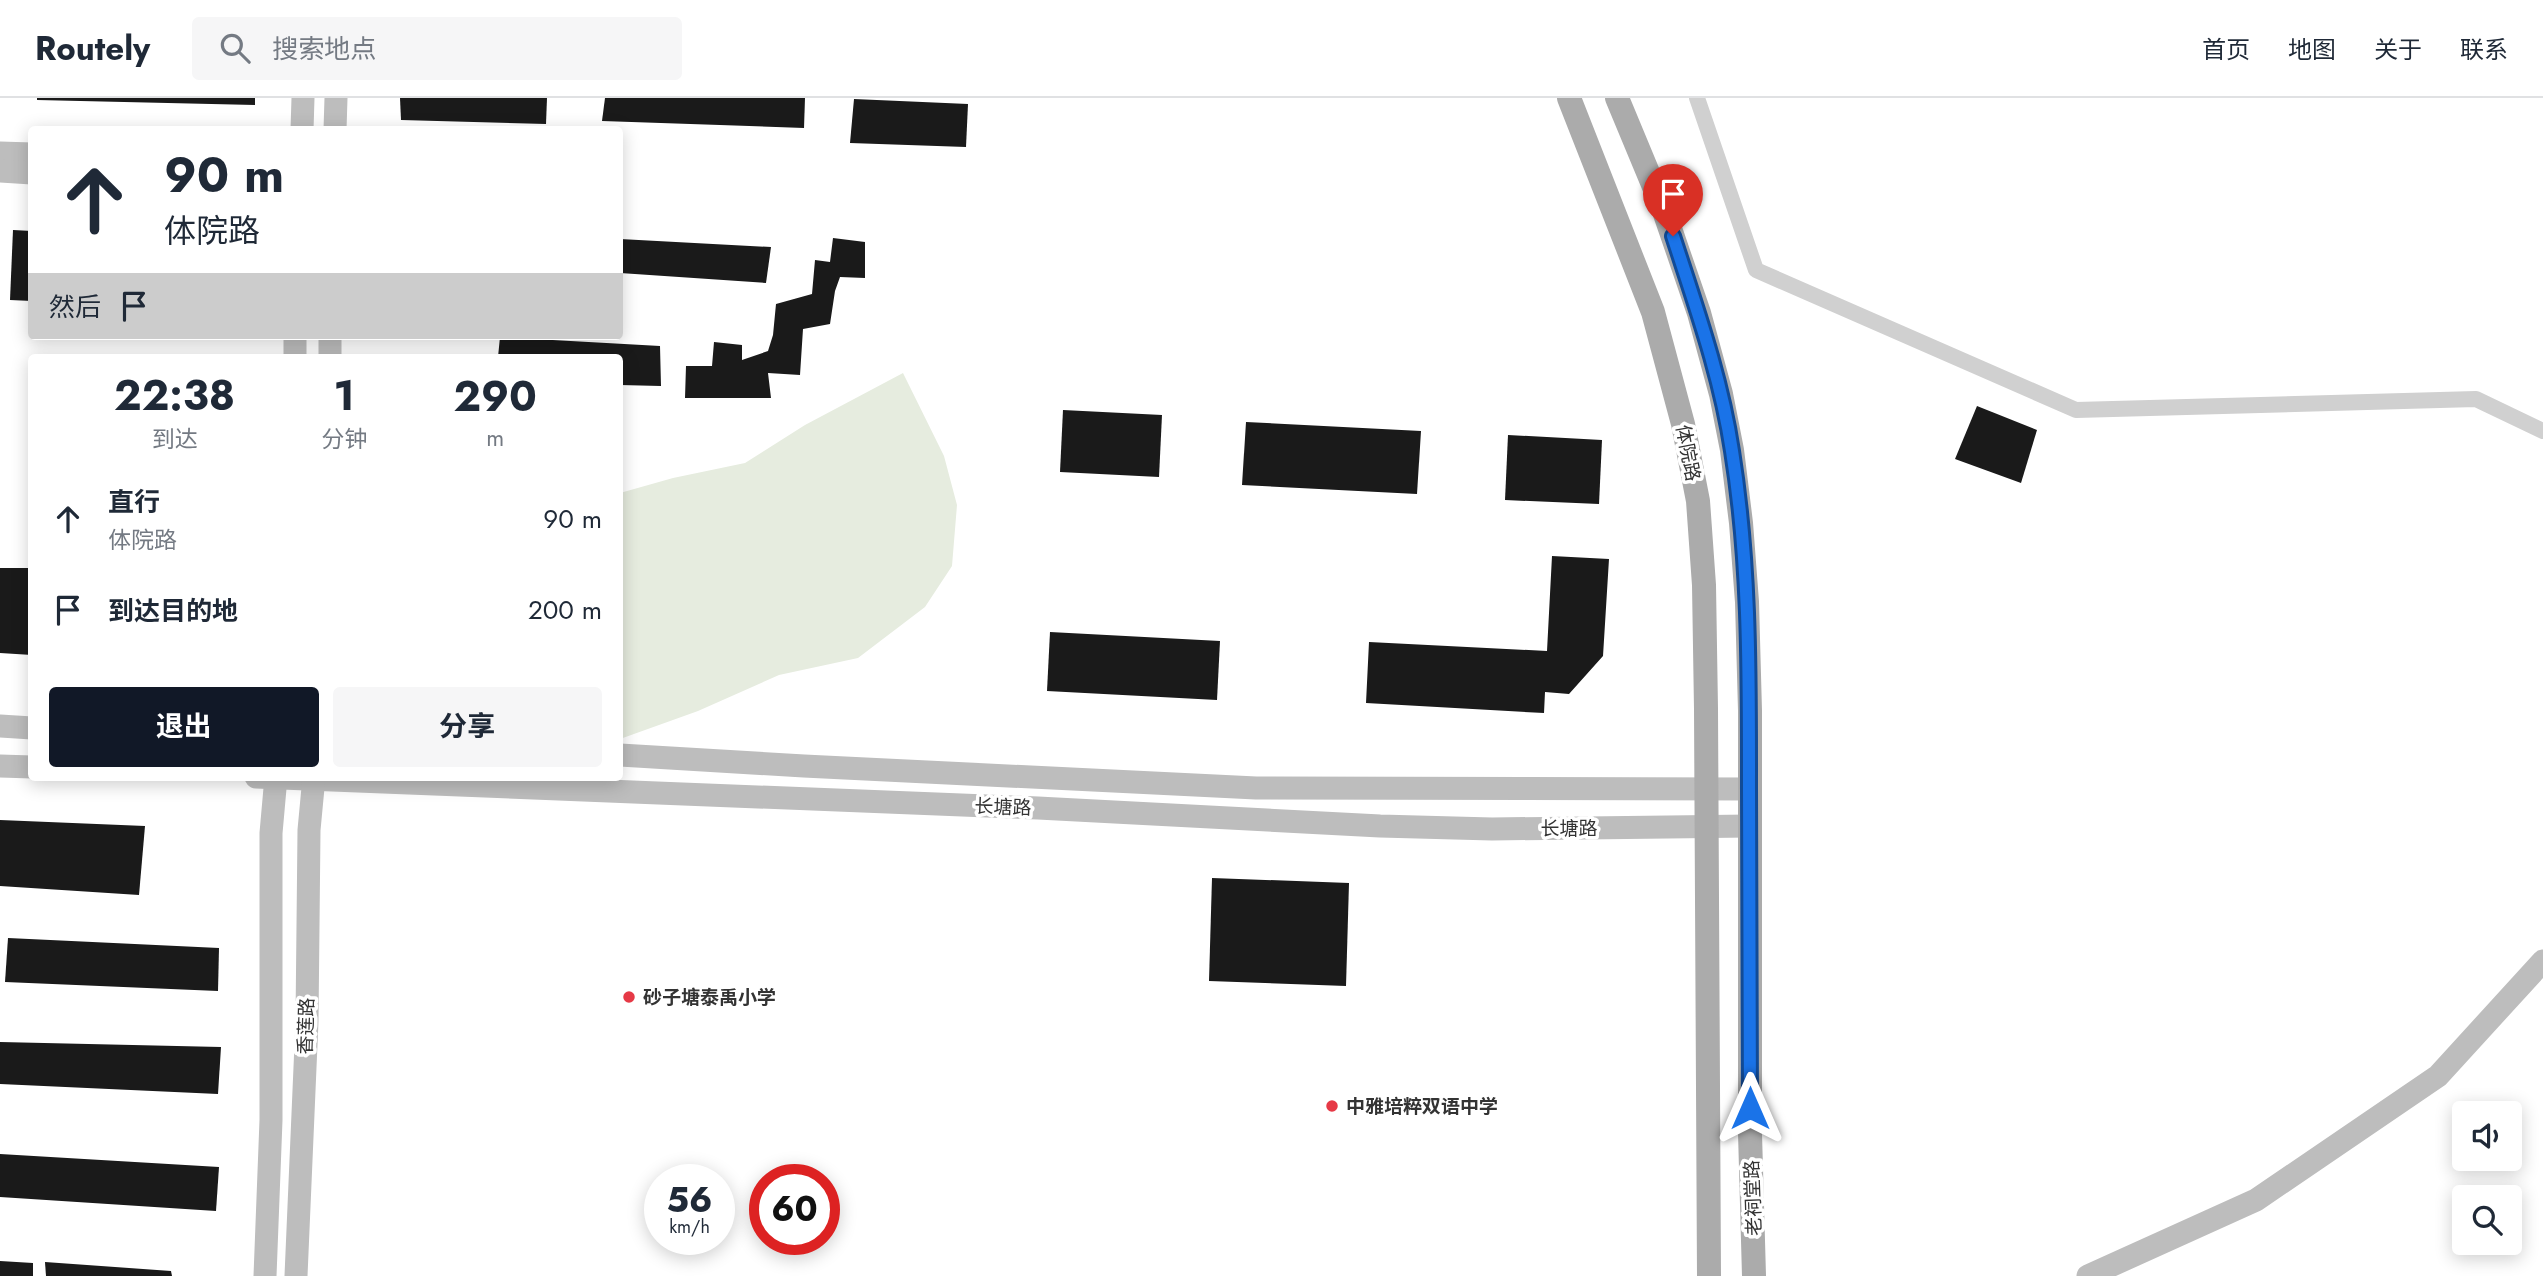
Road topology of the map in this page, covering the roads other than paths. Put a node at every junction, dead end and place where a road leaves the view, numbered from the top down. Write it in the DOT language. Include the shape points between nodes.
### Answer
graph roads {
  1 [pos="303,98"];
  2 [pos="337,98"];
  3 [pos="1569,98"];
  4 [pos="1616,98"];
  5 [pos="1697,98"];
  6 [pos="302,126"];
  7 [pos="335,126"];
  8 [pos="0,153"];
  9 [pos="28,154"];
  10 [pos="0,171"];
  11 [pos="28,173"];
  12 [pos="2543,431"];
  13 [pos="0,726"];
  14 [pos="28,728"];
  15 [pos="623,755"];
  16 [pos="0,766"];
  17 [pos="28,767"];
  18 [pos="276,781"];
  19 [pos="314,781"];
  20 [pos="386,781"];
  21 [pos="1707,789"];
  22 [pos="1749,789"];
  23 [pos="1706,826"];
  24 [pos="1750,826"];
  25 [pos="2543,961"];
  26 [pos="265,1276"];
  27 [pos="296,1276"];
  28 [pos="1709,1276"];
  29 [pos="1754,1276"];
  30 [pos="2088,1276"];
  1 -- 6 [label="main road"];
  2 -- 7 [label="main road"];
  3 -- 21 [label="main road, 体院路" via="1653,312 1683,424 1698,501 1704,585"];
  4 -- 22 [label="main road" via="1664,211 1724,406 1747,602"];
  5 -- 12 [label="street" via="1756,270 2076,410 2476,399"];
  8 -- 9 [label="main road"];
  10 -- 11 [label="main road"];
  13 -- 14 [label="main road"];
  15 -- 21 [label="main road, 长塘路" via="1255,788"];
  16 -- 17 [label="main road"];
  18 -- 26 [label="main road, 香莲路" via="271,833"];
  19 -- 27 [label="main road, 香莲路"];
  20 -- 23 [label="main road, 长塘路" via="1380,826"];
  21 -- 22 [label="main road, 长塘路"];
  21 -- 23 [label="main road, 体院路"];
  22 -- 24 [label="main road"];
  23 -- 24 [label="main road, 长塘路"];
  23 -- 28 [label="main road"];
  24 -- 29 [label="main road, 老祠堂路"];
  25 -- 30 [label="main road" via="2438,1076 2256,1200"];
}
